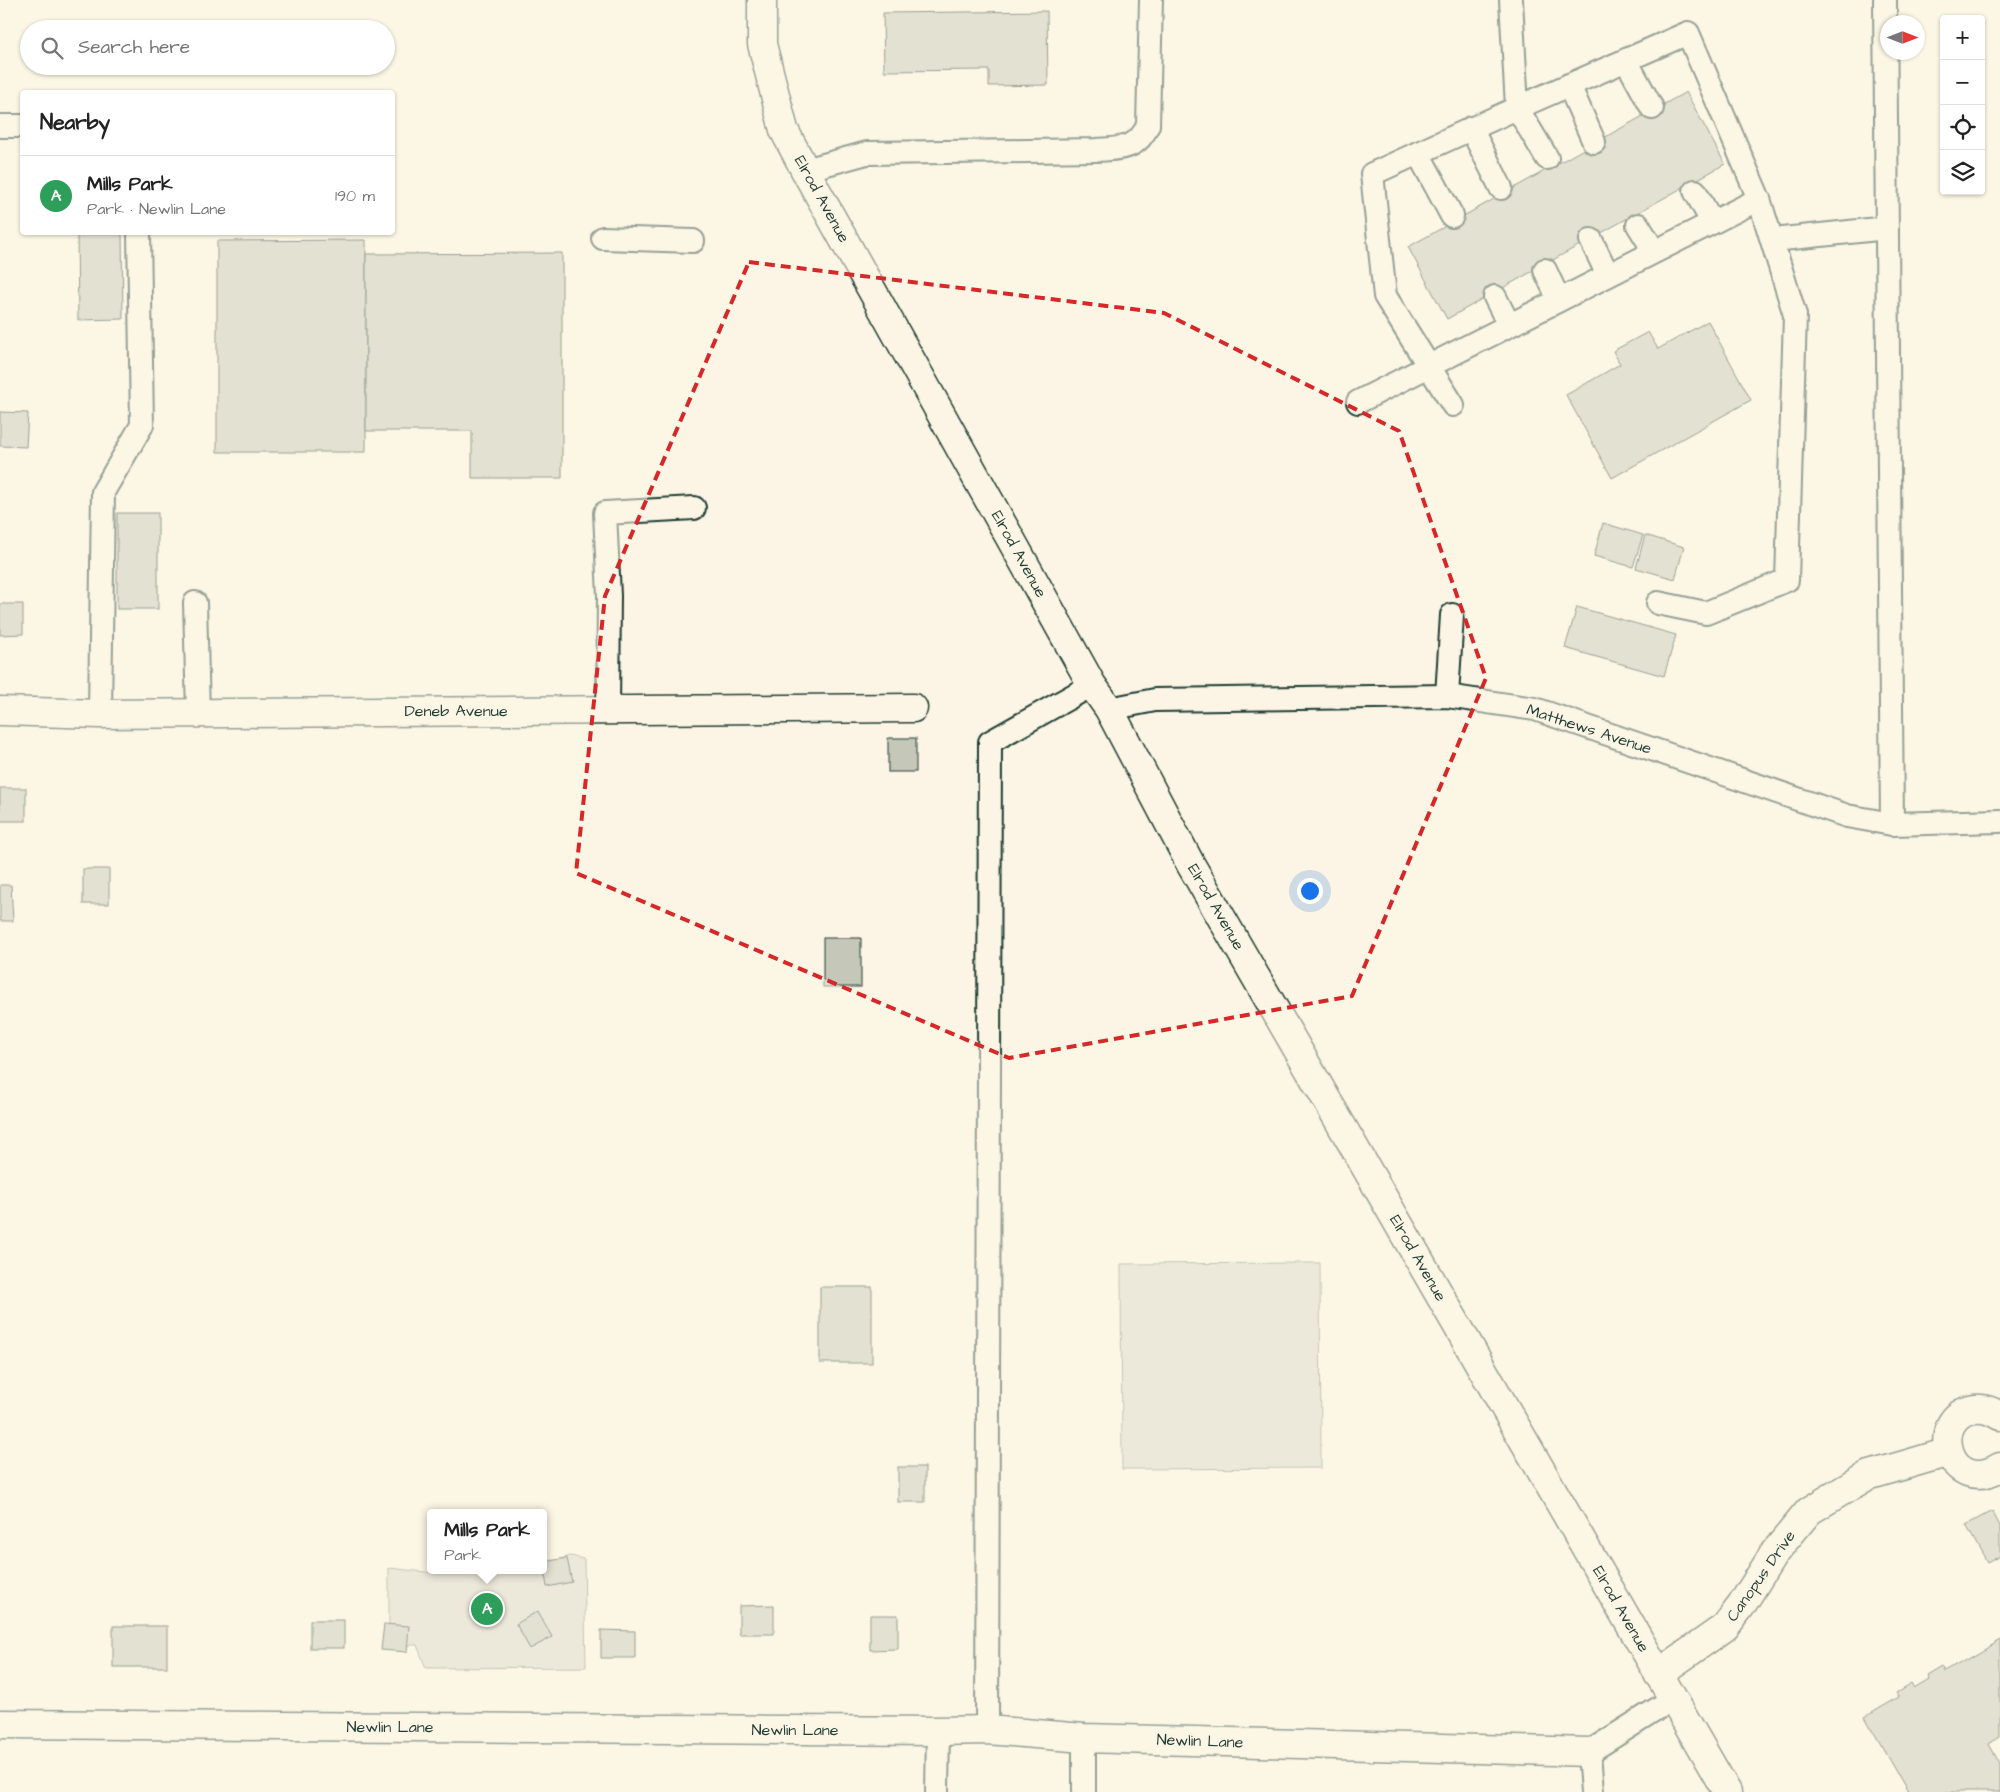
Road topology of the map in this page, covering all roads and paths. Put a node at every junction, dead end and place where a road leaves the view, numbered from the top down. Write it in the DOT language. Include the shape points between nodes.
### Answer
graph roads {
  1 [pos="762,0"];
  2 [pos="1151,0"];
  3 [pos="1511,0"];
  4 [pos="1886,0"];
  5 [pos="1626,60"];
  6 [pos="1569,85"];
  7 [pos="1517,108"];
  8 [pos="1652,108"];
  9 [pos="0,126"];
  10 [pos="20,126"];
  11 [pos="1471,128"];
  12 [pos="1594,142"];
  13 [pos="1418,153"];
  14 [pos="1547,158"];
  15 [pos="805,170"];
  16 [pos="1501,188"];
  17 [pos="1695,191"];
  18 [pos="1759,199"];
  19 [pos="1452,216"];
  20 [pos="1712,222"];
  21 [pos="1638,224"];
  22 [pos="1887,228"];
  23 [pos="139,235"];
  24 [pos="603,238"];
  25 [pos="1591,240"];
  26 [pos="1773,240"];
  27 [pos="693,241"];
  28 [pos="1654,252"];
  29 [pos="1545,270"];
  30 [pos="1608,275"];
  31 [pos="1496,297"];
  32 [pos="1559,300"];
  33 [pos="1509,325"];
  34 [pos="1428,366"];
  35 [pos="1358,402"];
  36 [pos="1453,405"];
  37 [pos="694,508"];
  38 [pos="195,603"];
  39 [pos="1658,603"];
  40 [pos="1452,615"];
  41 [pos="1092,685"];
  42 [pos="1447,696"];
  43 [pos="913,708"];
  44 [pos="1109,709"];
  45 [pos="608,710"];
  46 [pos="0,711"];
  47 [pos="198,713"];
  48 [pos="100,714"];
  49 [pos="2000,821"];
  50 [pos="1892,824"];
  51 [pos="2000,1416"];
  52 [pos="1949,1452"];
  53 [pos="2000,1467"];
  54 [pos="1658,1674"];
  55 [pos="1673,1699"];
  56 [pos="0,1724"];
  57 [pos="987,1730"];
  58 [pos="938,1731"];
  59 [pos="1084,1738"];
  60 [pos="1589,1752"];
  61 [pos="937,1792"];
  62 [pos="1084,1792"];
  63 [pos="1592,1792"];
  64 [pos="1727,1792"];
  1 -- 15 [label="street, Elrod Avenue" via="762,44 784,130"];
  2 -- 15 [label="lane" via="1148,125 1142,138 1126,147 867,153"];
  3 -- 7 [label="lane"];
  4 -- 22 [label="lane"];
  5 -- 6 [label="lane"];
  5 -- 8 [label="lane"];
  5 -- 18 [label="lane" via="1688,33"];
  6 -- 7 [label="lane"];
  6 -- 12 [label="lane"];
  7 -- 11 [label="lane"];
  7 -- 14 [label="lane"];
  9 -- 10 [label="lane"];
  11 -- 13 [label="lane"];
  11 -- 16 [label="lane"];
  13 -- 19 [label="lane"];
  13 -- 34 [label="lane" via="1372,174 1385,296"];
  15 -- 41 [label="street, Elrod Avenue"];
  17 -- 20 [label="lane"];
  18 -- 20 [label="lane"];
  18 -- 26 [label="lane"];
  20 -- 28 [label="lane"];
  21 -- 28 [label="lane"];
  22 -- 26 [label="lane"];
  22 -- 50 [label="lane"];
  23 -- 48 [label="lane" via="142,425 103,492"];
  24 -- 27 [label="lane"];
  25 -- 30 [label="lane"];
  26 -- 39 [label="lane" via="1795,315 1786,580 1706,613"];
  28 -- 30 [label="lane"];
  29 -- 32 [label="lane"];
  30 -- 32 [label="lane"];
  31 -- 33 [label="lane"];
  32 -- 33 [label="lane"];
  33 -- 34 [label="lane"];
  34 -- 35 [label="lane"];
  34 -- 36 [label="lane"];
  37 -- 45 [label="lane" via="605,513 609,596"];
  38 -- 47 [label="lane"];
  40 -- 42 [label="lane"];
  41 -- 44 [label="street, Elrod Avenue"];
  41 -- 57 [label="lane" via="990,742"];
  42 -- 44 [label="lane, Matthews Avenue" via="1155,700"];
  42 -- 50 [label="lane, Matthews Avenue" via="1535,709 1847,816"];
  43 -- 45 [label="street, Deneb Avenue"];
  44 -- 54 [label="street, Elrod Avenue" via="1191,865"];
  45 -- 47 [label="street, Deneb Avenue"];
  46 -- 48 [label="street, Deneb Avenue"];
  47 -- 48 [label="street, Deneb Avenue"];
  49 -- 50 [label="lane, Matthews Avenue"];
  51 -- 52 [label="street" via="1981,1409 1969,1410 1957,1417 1947,1440"];
  52 -- 53 [label="street" via="1955,1464 1966,1472 1978,1475 1991,1473"];
  52 -- 54 [label="street, Canopus Drive" via="1867,1476 1809,1511 1775,1552 1725,1627"];
  54 -- 55 [label="street, Elrod Avenue"];
  55 -- 60 [label="lane"];
  55 -- 64 [label="street, Elrod Avenue"];
  56 -- 58 [label="street, Newlin Lane"];
  57 -- 58 [label="street, Newlin Lane"];
  57 -- 59 [label="street, Newlin Lane"];
  58 -- 61 [label="lane"];
  59 -- 60 [label="street, Newlin Lane"];
  59 -- 62 [label="lane"];
  60 -- 63 [label="lane"];
}
